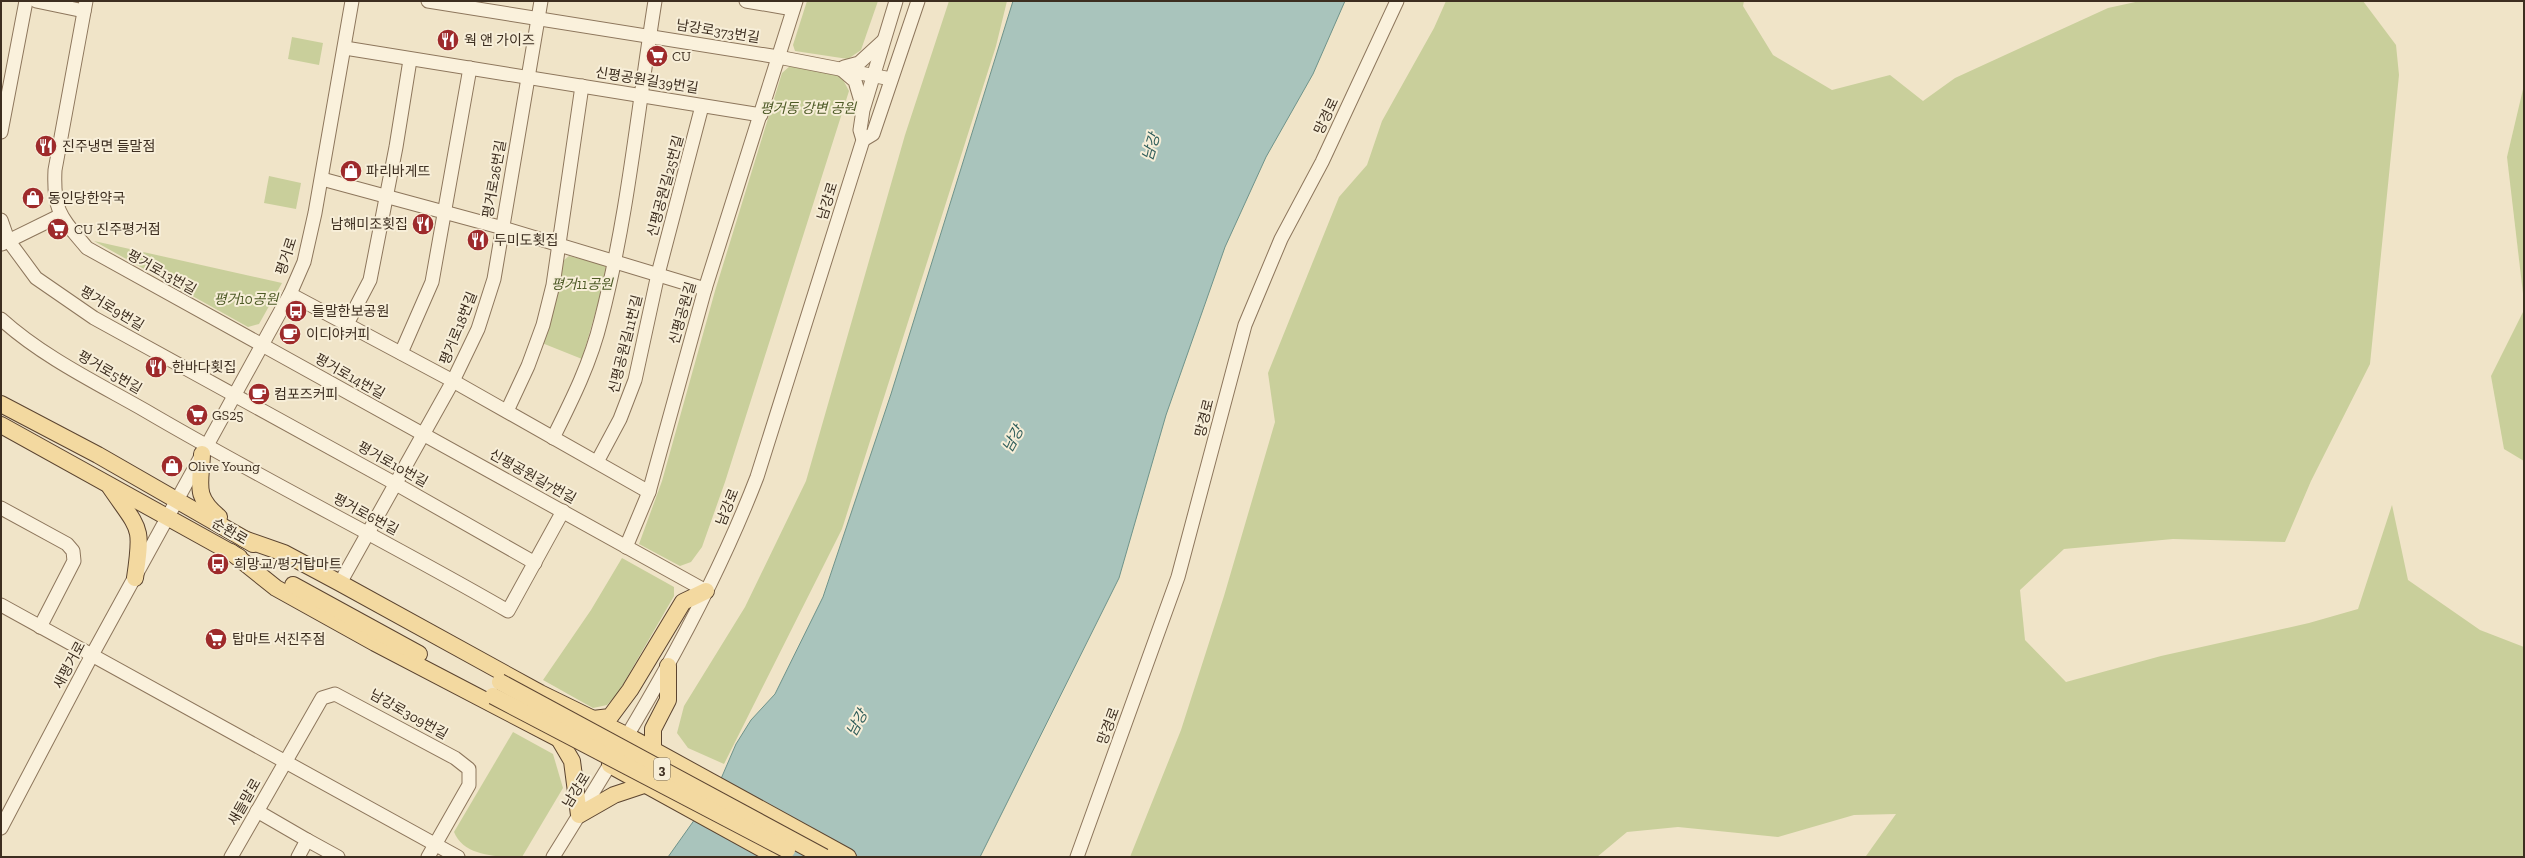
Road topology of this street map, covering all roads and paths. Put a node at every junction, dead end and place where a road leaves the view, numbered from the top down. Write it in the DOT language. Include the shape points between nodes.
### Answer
graph roads {
  1 [pos="26,1"];
  2 [pos="36,1"];
  3 [pos="352,1"];
  4 [pos="428,1"];
  5 [pos="541,1"];
  6 [pos="655,1"];
  7 [pos="750,1"];
  8 [pos="896,1"];
  9 [pos="918,1"];
  10 [pos="1396,1"];
  11 [pos="794,5"];
  12 [pos="85,6"];
  13 [pos="539,17"];
  14 [pos="649,36"];
  15 [pos="883,40"];
  16 [pos="345,48"];
  17 [pos="778,57"];
  18 [pos="410,60"];
  19 [pos="470,68"];
  20 [pos="840,68"];
  21 [pos="873,74"];
  22 [pos="528,77"];
  23 [pos="891,79"];
  24 [pos="582,86"];
  25 [pos="639,95"];
  26 [pos="702,106"];
  27 [pos="863,110"];
  28 [pos="761,115"];
  29 [pos="1,132"];
  30 [pos="863,140"];
  31 [pos="322,179"];
  32 [pos="387,196"];
  33 [pos="443,211"];
  34 [pos="59,216"];
  35 [pos="1,220"];
  36 [pos="503,228"];
  37 [pos="5,242"];
  38 [pos="560,246"];
  39 [pos="614,262"];
  40 [pos="658,274"];
  41 [pos="706,289"];
  42 [pos="290,294"];
  43 [pos="1,319"];
  44 [pos="347,324"];
  45 [pos="262,345"];
  46 [pos="401,353"];
  47 [pos="454,381"];
  48 [pos="234,395"];
  49 [pos="1,404"];
  50 [pos="507,411"];
  51 [pos="1,425"];
  52 [pos="423,434"];
  53 [pos="553,438"];
  54 [pos="204,450"];
  55 [pos="597,462"];
  56 [pos="108,484"];
  57 [pos="396,484"];
  58 [pos="650,492"];
  59 [pos="177,500"];
  60 [pos="1,508"];
  61 [pos="563,511"];
  62 [pos="167,518"];
  63 [pos="368,533"];
  64 [pos="239,536"];
  65 [pos="626,547"];
  66 [pos="231,552"];
  67 [pos="535,563"];
  68 [pos="135,578"];
  69 [pos="340,583"];
  70 [pos="706,591"];
  71 [pos="1,605"];
  72 [pos="40,627"];
  73 [pos="92,655"];
  74 [pos="668,666"];
  75 [pos="497,689"];
  76 [pos="593,719"];
  77 [pos="626,735"];
  78 [pos="559,738"];
  79 [pos="653,751"];
  80 [pos="284,763"];
  81 [pos="611,765"];
  82 [pos="644,785"];
  83 [pos="257,811"];
  84 [pos="579,815"];
  85 [pos="1,828"];
  86 [pos="307,840"];
  87 [pos="436,844"];
  88 [pos="1079,855"];
  89 [pos="231,857"];
  90 [pos="298,857"];
  91 [pos="338,857"];
  92 [pos="428,857"];
  93 [pos="458,857"];
  94 [pos="553,857"];
  95 [pos="777,857"];
  96 [pos="801,857"];
  97 [pos="824,857"];
  98 [pos="848,857"];
  1 -- 29 [label="street"];
  2 -- 12 [label="street"];
  3 -- 16 [label="street, 평거로"];
  4 -- 13 [label="street, 남강로373번길"];
  5 -- 13 [label="street, 평거로26번길"];
  6 -- 14 [label="street"];
  7 -- 11 [label="street"];
  8 -- 15 [label="street, 남강로"];
  9 -- 23 [label="street, 남강로"];
  10 -- 88 [label="street, 망경로" via="1322,162 1281,239 1245,324 1178,577"];
  11 -- 17 [label="street, 신평공원길"];
  12 -- 34 [label="street" via="55,170 54,189"];
  13 -- 14 [label="street, 남강로373번길"];
  13 -- 22 [label="street, 평거로26번길"];
  14 -- 17 [label="street, 남강로373번길"];
  14 -- 25 [label="street"];
  15 -- 20 [label="street" via="859,63"];
  15 -- 21 [label="street, 남강로"];
  16 -- 18 [label="street, 신평공원길39번길"];
  16 -- 31 [label="street, 평거로"];
  17 -- 20 [label="street, 남강로373번길"];
  17 -- 28 [label="street, 신평공원길"];
  18 -- 19 [label="street, 신평공원길39번길"];
  18 -- 32 [label="street"];
  19 -- 22 [label="street, 신평공원길39번길"];
  19 -- 33 [label="street"];
  20 -- 21 [label="street, 남강로373번길"];
  20 -- 27 [label="street" via="855,81"];
  21 -- 23 [label="street, 남강로373번길"];
  21 -- 27 [label="street, 남강로"];
  22 -- 24 [label="street, 신평공원길39번길"];
  22 -- 36 [label="street, 평거로26번길"];
  23 -- 30 [label="street, 남강로" via="873,134"];
  24 -- 25 [label="street, 신평공원길39번길"];
  24 -- 38 [label="street"];
  25 -- 26 [label="street, 신평공원길39번길"];
  25 -- 39 [label="street"];
  26 -- 28 [label="street, 신평공원길39번길"];
  26 -- 40 [label="street, 신평공원길25번길"];
  27 -- 30 [label="street, 남강로" via="860,130"];
  28 -- 41 [label="street, 신평공원길"];
  30 -- 70 [label="street, 남강로" via="757,477 738,527"];
  31 -- 32 [label="street, 평거로26번길"];
  31 -- 42 [label="street, 평거로" via="304,262"];
  32 -- 33 [label="street, 평거로26번길"];
  32 -- 44 [label="street" via="370,280"];
  33 -- 36 [label="street, 평거로26번길"];
  33 -- 46 [label="street" via="432,282"];
  34 -- 37 [label="street"];
  34 -- 45 [label="street, 평거로13번길" via="87,248"];
  35 -- 37 [label="street, 평거로9번길"];
  36 -- 38 [label="street"];
  36 -- 47 [label="street, 평거로18번길" via="494,279 478,329"];
  37 -- 48 [label="street, 평거로9번길" via="36,278 56,293 94,318"];
  38 -- 39 [label="street"];
  38 -- 50 [label="street" via="554,285 543,326"];
  39 -- 40 [label="street"];
  39 -- 53 [label="street, 신평공원길11번길" via="592,349 577,392"];
  40 -- 41 [label="street"];
  40 -- 55 [label="street, 신평공원길11번길" via="634,380 620,419"];
  41 -- 58 [label="street, 신평공원길"];
  42 -- 44 [label="street, 평거로18번길"];
  42 -- 45 [label="street, 평거로"];
  43 -- 54 [label="street, 평거로5번길" via="43,351"];
  44 -- 46 [label="street, 평거로18번길"];
  45 -- 48 [label="street, 평거로"];
  45 -- 52 [label="street, 평거로14번길"];
  46 -- 47 [label="street, 평거로18번길"];
  47 -- 50 [label="street"];
  47 -- 52 [label="street"];
  48 -- 54 [label="street, 평거로"];
  48 -- 57 [label="street, 평거로10번길"];
  49 -- 59 [label="main road, 순환로 / 3"];
  50 -- 53 [label="street"];
  51 -- 56 [label="main road, 순환로 / 3"];
  52 -- 57 [label="street"];
  52 -- 61 [label="street, 신평공원길7번길"];
  53 -- 55 [label="street"];
  54 -- 59 [label="street, 평거로"];
  54 -- 63 [label="street, 평거로6번길"];
  54 -- 64 [label="main road" via="199,485 201,497 206,506"];
  55 -- 58 [label="street"];
  56 -- 62 [label="main road, 순환로 / 3"];
  56 -- 68 [label="main road" via="134,520 139,532 140,546"];
  57 -- 63 [label="street"];
  57 -- 67 [label="street, 평거로10번길"];
  58 -- 65 [label="street, 신평공원길"];
  59 -- 62 [label="street, 평거로"];
  59 -- 64 [label="main road, 순환로 / 3"];
  60 -- 72 [label="street" via="67,544 74,556 74,562"];
  61 -- 65 [label="street, 신평공원길7번길"];
  61 -- 67 [label="street"];
  62 -- 66 [label="main road, 순환로 / 3"];
  62 -- 68 [label="street, 새평거로"];
  63 -- 67 [label="street, 평거로6번길" via="508,611"];
  63 -- 69 [label="street"];
  64 -- 69 [label="main road" via="284,554"];
  64 -- 75 [label="main road, 순환로 / 3"];
  65 -- 70 [label="street"];
  66 -- 75 [label="main road, 순환로 / 3"];
  66 -- 78 [label="main road" via="276,588 375,643"];
  68 -- 73 [label="street, 새평거로"];
  69 -- 76 [label="main road" via="540,693"];
  70 -- 74 [label="street, 남강로" via="681,645"];
  70 -- 76 [label="main road" via="684,602 630,690 610,717"];
  71 -- 72 [label="street"];
  72 -- 73 [label="street"];
  73 -- 80 [label="street"];
  73 -- 85 [label="street, 새평거로"];
  74 -- 77 [label="street, 남강로"];
  74 -- 79 [label="main road" via="668,700 654,729"];
  75 -- 96 [label="main road, 3, bridge"];
  75 -- 97 [label="main road, 3, bridge"];
  76 -- 77 [label="main road"];
  77 -- 79 [label="main road"];
  77 -- 81 [label="street, 남강로"];
  78 -- 81 [label="main road"];
  78 -- 84 [label="main road" via="572,760"];
  79 -- 98 [label="main road"];
  80 -- 83 [label="street, 새들말로"];
  80 -- 87 [label="street"];
  80 -- 87 [label="street, 남강로309번길" via="322,698 341,695 455,758 469,769 469,786"];
  81 -- 82 [label="main road"];
  81 -- 84 [label="street, 남강로"];
  82 -- 84 [label="main road" via="614,795"];
  82 -- 95 [label="main road"];
  83 -- 86 [label="street"];
  83 -- 89 [label="street, 새들말로"];
  84 -- 94 [label="street, 남강로"];
  86 -- 90 [label="street"];
  86 -- 91 [label="street"];
  87 -- 92 [label="street"];
  87 -- 93 [label="street"];
}
